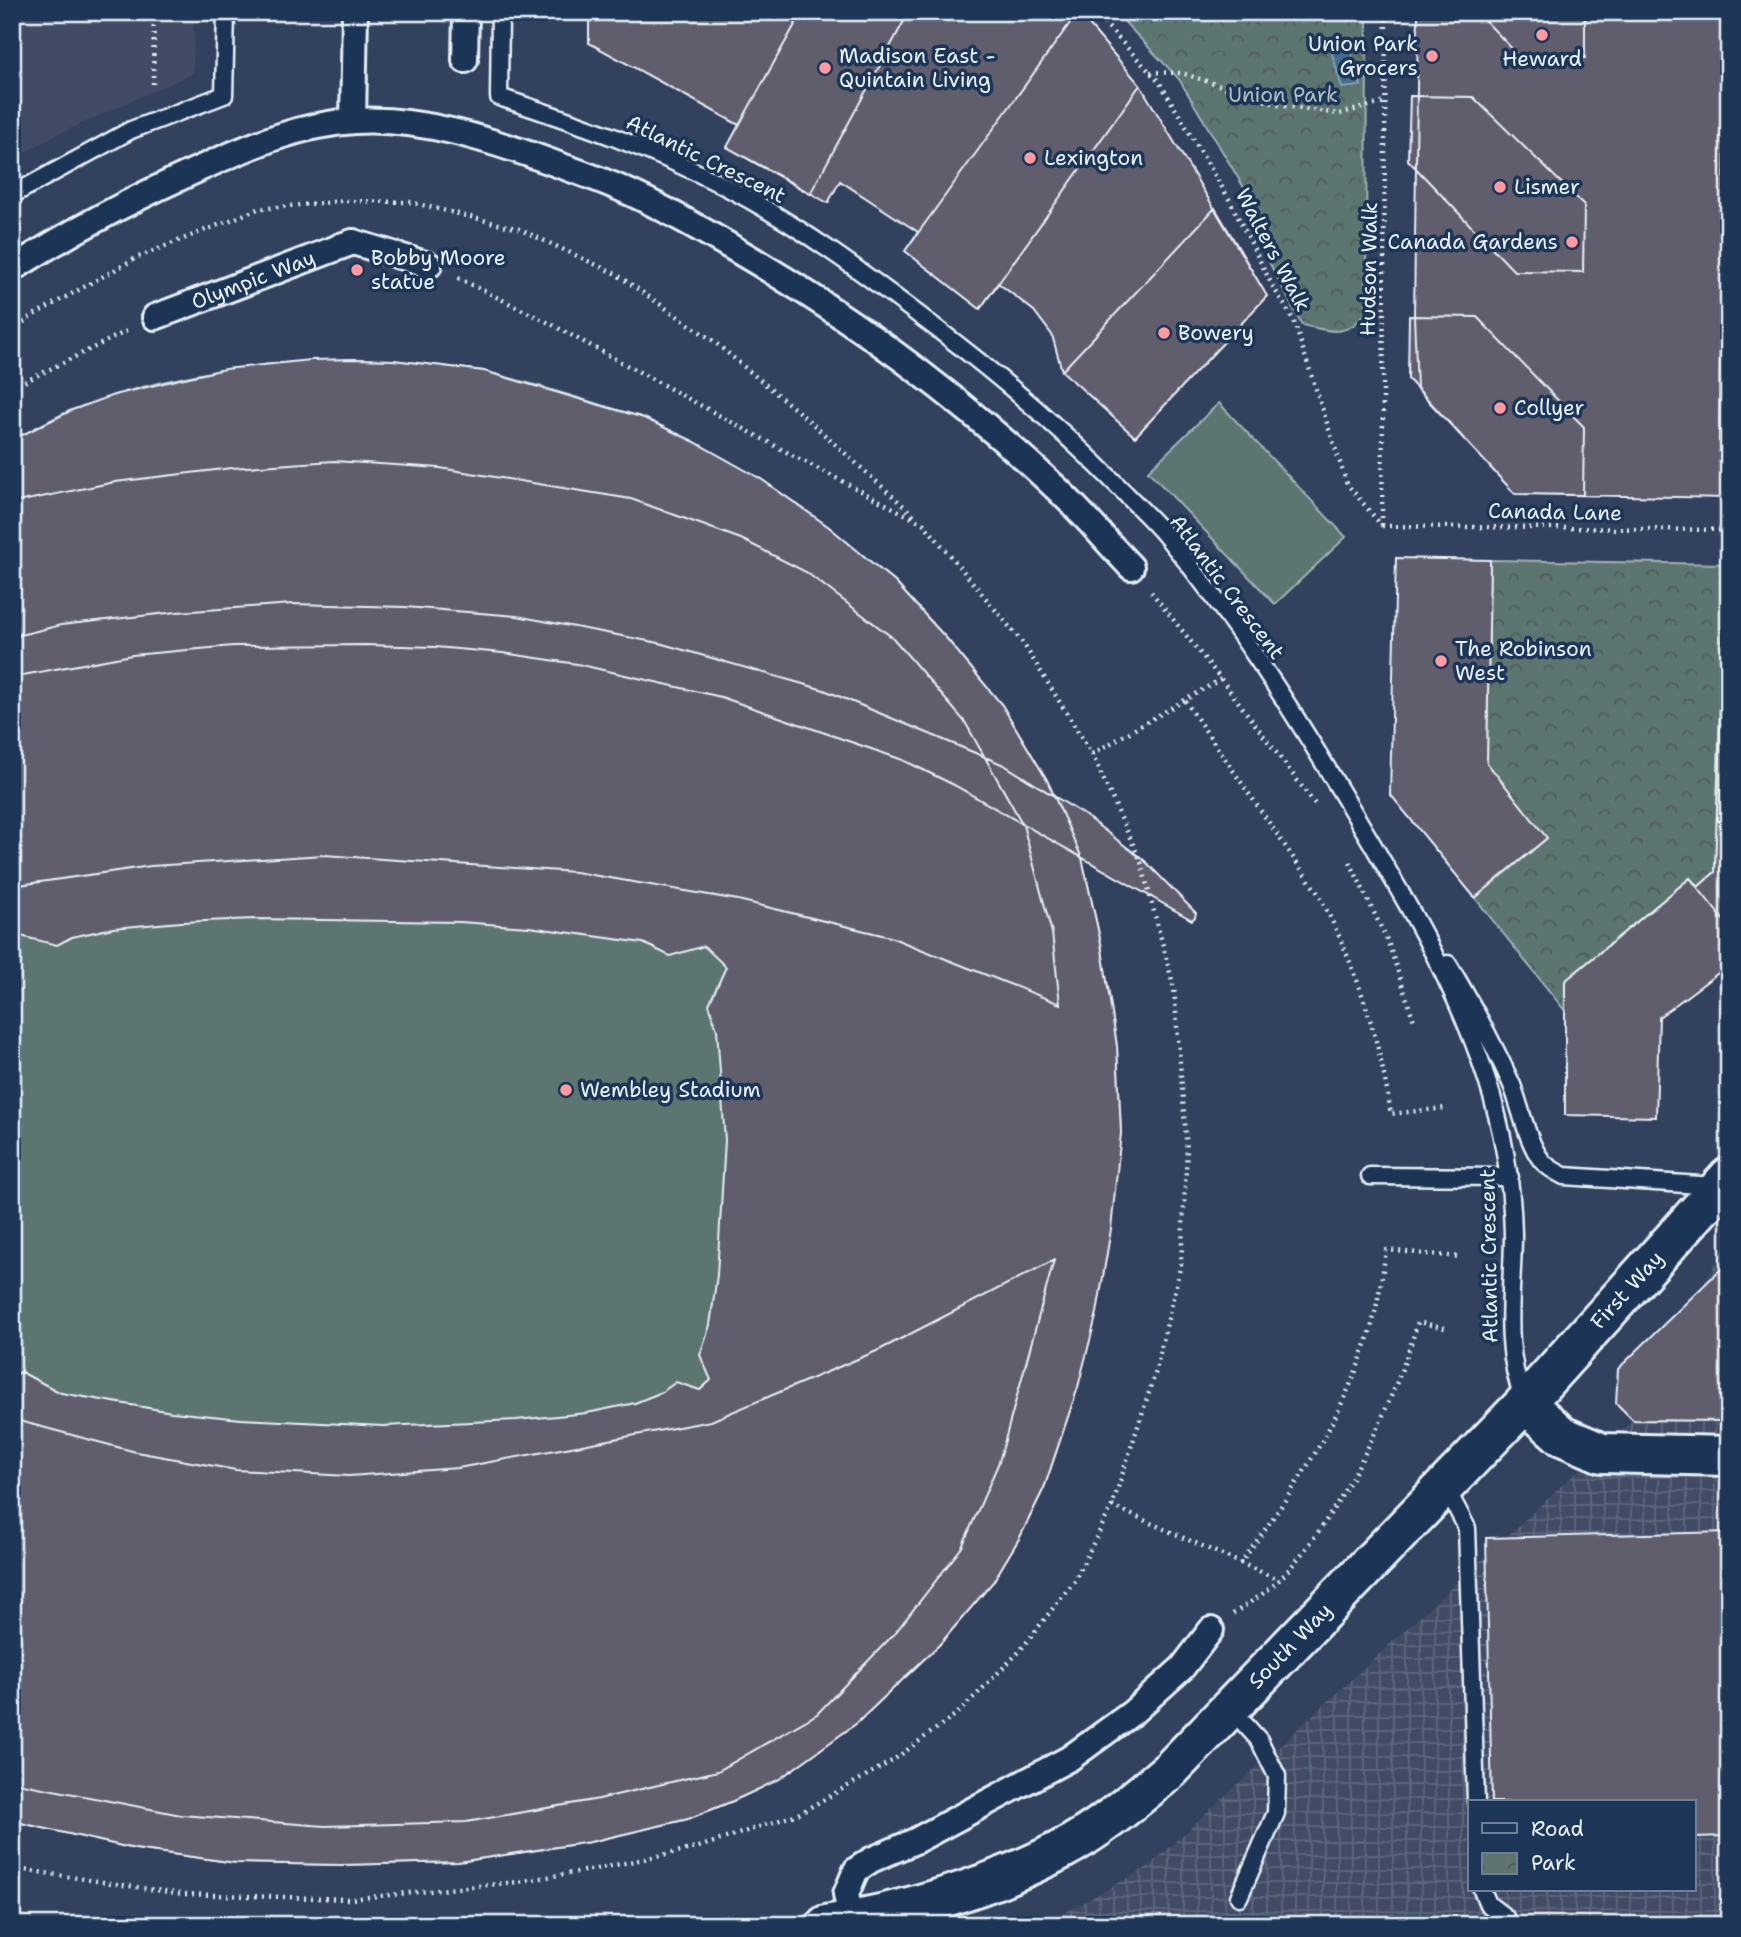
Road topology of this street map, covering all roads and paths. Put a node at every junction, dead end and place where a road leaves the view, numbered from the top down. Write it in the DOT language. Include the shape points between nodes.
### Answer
graph roads {
  1 [pos="154,12"];
  2 [pos="226,12"];
  3 [pos="355,12"];
  4 [pos="466,12"];
  5 [pos="500,12"];
  6 [pos="1094,12"];
  7 [pos="1386,12"];
  8 [pos="465,60"];
  9 [pos="1150,72"];
  10 [pos="153,84"];
  11 [pos="1385,102"];
  12 [pos="353,121"];
  13 [pos="12,194"];
  14 [pos="353,242"];
  15 [pos="429,265"];
  16 [pos="12,268"];
  17 [pos="269,268"];
  18 [pos="155,317"];
  19 [pos="12,331"];
  20 [pos="52,369"];
  21 [pos="12,388"];
  22 [pos="924,524"];
  23 [pos="1382,526"];
  24 [pos="1729,530"];
  25 [pos="1131,567"];
  26 [pos="1221,679"];
  27 [pos="1185,701"];
  28 [pos="1092,754"];
  29 [pos="1319,810"];
  30 [pos="1346,853"];
  31 [pos="1387,868"];
  32 [pos="1415,1024"];
  33 [pos="1446,1108"];
  34 [pos="1370,1176"];
  35 [pos="1510,1177"];
  36 [pos="1726,1182"];
  37 [pos="1458,1257"];
  38 [pos="1449,1329"];
  39 [pos="1525,1404"];
  40 [pos="1729,1456"];
  41 [pos="1445,1486"];
  42 [pos="1112,1506"];
  43 [pos="1240,1564"];
  44 [pos="1279,1580"];
  45 [pos="1211,1630"];
  46 [pos="1231,1709"];
  47 [pos="1476,1800"];
  48 [pos="12,1868"];
  49 [pos="1483,1892"];
  50 [pos="1239,1897"];
  51 [pos="1505,1917"];
  52 [pos="843,1923"];
  1 -- 10 [label="path"];
  2 -- 13 [label="lane" via="224,95 131,130"];
  3 -- 12 [label="street"];
  4 -- 8 [label="street"];
  5 -- 31 [label="lane, Atlantic Crescent" via="499,97 599,131 722,185 797,228 994,372 1089,456 1164,534 1235,626"];
  6 -- 9 [label="path, Walters Walk"];
  7 -- 11 [label="path, Hudson Walk"];
  9 -- 11 [label="path" via="1182,73 1278,105 1339,114"];
  9 -- 23 [label="path, Walters Walk" via="1229,199 1293,319 1347,484"];
  11 -- 23 [label="path, Hudson Walk"];
  12 -- 16 [label="street" via="257,143 147,192"];
  12 -- 25 [label="street" via="411,124 513,148 625,190 707,233 806,290 979,420 1056,488"];
  14 -- 15 [label="street"];
  14 -- 17 [label="street, Olympic Way"];
  14 -- 18 [label="street, Olympic Way"];
  15 -- 22 [label="path" via="524,310"];
  19 -- 22 [label="path" via="138,257 258,209 343,201 410,202 519,229 616,274 712,340"];
  20 -- 21 [label="path"];
  22 -- 28 [label="path" via="1024,643"];
  23 -- 24 [label="path, Canada Lane"];
  25 -- 26 [label="path"];
  26 -- 27 [label="path"];
  26 -- 29 [label="path"];
  27 -- 28 [label="path"];
  27 -- 33 [label="path" via="1330,916 1366,1003 1391,1114"];
  28 -- 42 [label="path" via="1141,862 1174,988 1187,1150 1181,1264 1155,1374"];
  30 -- 32 [label="path" via="1388,942"];
  31 -- 35 [label="lane, Atlantic Crescent" via="1468,1026 1502,1127"];
  31 -- 36 [label="lane" via="1483,1022 1513,1087 1533,1146 1551,1170 1564,1177"];
  34 -- 35 [label="lane"];
  35 -- 39 [label="lane, Atlantic Crescent" via="1511,1340 1515,1378"];
  36 -- 39 [label="main road, First Way"];
  37 -- 43 [label="path" via="1386,1250 1369,1332 1350,1387 1286,1501"];
  38 -- 44 [label="path" via="1418,1322 1390,1401 1361,1460 1318,1531"];
  39 -- 40 [label="main road" via="1562,1436 1602,1453"];
  39 -- 41 [label="main road, South Way"];
  41 -- 46 [label="main road, South Way"];
  41 -- 47 [label="lane" via="1467,1528"];
  42 -- 43 [label="path"];
  42 -- 48 [label="path" via="1075,1580 1019,1652 959,1712 892,1761 798,1814 696,1848 517,1882 350,1899 182,1894"];
  43 -- 44 [label="path"];
  44 -- 45 [label="path"];
  45 -- 52 [label="street" via="1182,1668 1132,1713 1070,1758 856,1870 846,1894"];
  46 -- 50 [label="lane" via="1259,1740 1277,1776 1276,1812"];
  46 -- 52 [label="main road, South Way" via="1170,1770 1114,1816 1062,1850 991,1881"];
  49 -- 51 [label="lane" via="1488,1904"];
}
